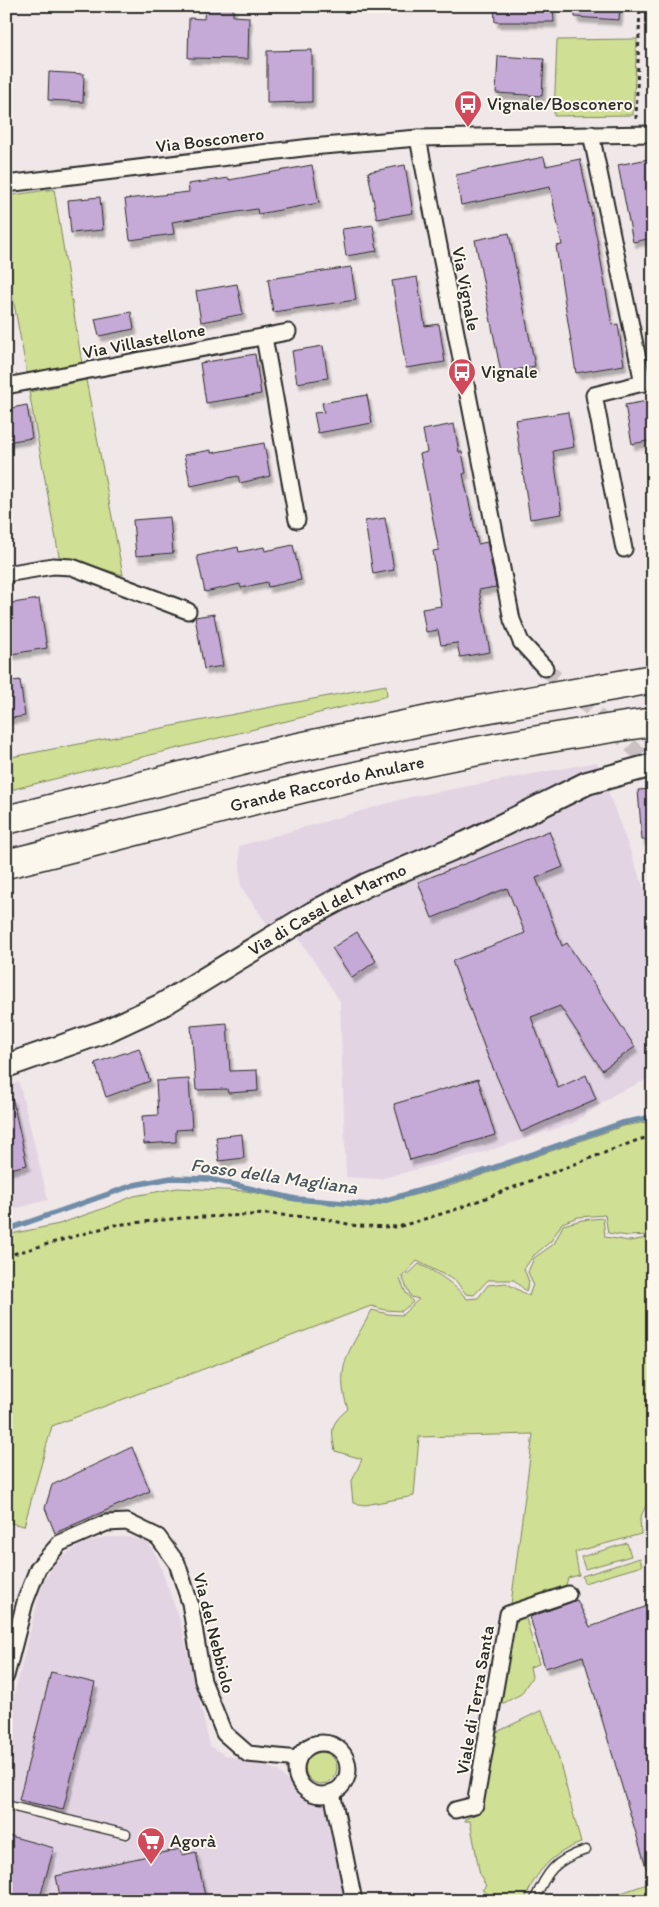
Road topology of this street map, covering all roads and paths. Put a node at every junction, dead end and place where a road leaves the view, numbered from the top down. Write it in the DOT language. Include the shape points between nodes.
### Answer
graph roads {
  1 [pos="640,6"];
  2 [pos="591,134"];
  3 [pos="635,134"];
  4 [pos="653,134"];
  5 [pos="418,138"];
  6 [pos="6,184"];
  7 [pos="288,332"];
  8 [pos="264,337"];
  9 [pos="648,382"];
  10 [pos="6,386"];
  11 [pos="298,520"];
  12 [pos="624,549"];
  13 [pos="6,574"];
  14 [pos="188,611"];
  15 [pos="545,668"];
  16 [pos="653,679"];
  17 [pos="653,722"];
  18 [pos="653,765"];
  19 [pos="6,820"];
  20 [pos="6,864"];
  21 [pos="6,1066"];
  22 [pos="653,1136"];
  23 [pos="6,1256"];
  24 [pos="568,1594"];
  25 [pos="6,1676"];
  26 [pos="298,1759"];
  27 [pos="332,1792"];
  28 [pos="6,1805"];
  29 [pos="455,1810"];
  30 [pos="126,1834"];
  31 [pos="586,1850"];
  32 [pos="354,1901"];
  33 [pos="534,1901"];
  1 -- 3 [label="path"];
  2 -- 3 [label="street"];
  2 -- 5 [label="street"];
  2 -- 9 [label="street"];
  3 -- 4 [label="street"];
  5 -- 6 [label="street, Via Bosconero" via="312,147"];
  5 -- 15 [label="street, Via Vignale" via="512,620 521,642"];
  7 -- 8 [label="street, Via Villastellone"];
  8 -- 10 [label="street, Via Villastellone"];
  8 -- 11 [label="street"];
  9 -- 12 [label="street" via="594,394"];
  13 -- 14 [label="street" via="53,566 72,567"];
  16 -- 19 [label="highway" via="462,713 285,750"];
  17 -- 20 [label="highway, Grande Raccordo Anulare" via="534,740 379,772"];
  18 -- 21 [label="main road, Via di Casal del Marmo" via="586,784 466,843 366,885 313,913 162,1005 106,1031"];
  22 -- 23 [label="path" via="454,1210 398,1227 357,1226 320,1218 269,1214 182,1218 114,1225"];
  24 -- 29 [label="street, Viale di Terra Santa" via="508,1614 475,1805"];
  25 -- 26 [label="street, Via del Nebbiolo" via="25,1602 38,1568 60,1543 106,1523 127,1522 158,1537 177,1563 190,1603 203,1681 224,1733 248,1754"];
  26 -- 27 [label="street" via="296,1767 301,1784 315,1794"];
  26 -- 27 [label="street" via="316,1743 333,1745 340,1750 345,1757 347,1773 344,1781"];
  27 -- 32 [label="street"];
  28 -- 30 [label="lane"];
  31 -- 33 [label="lane" via="567,1856 551,1869"];
}
